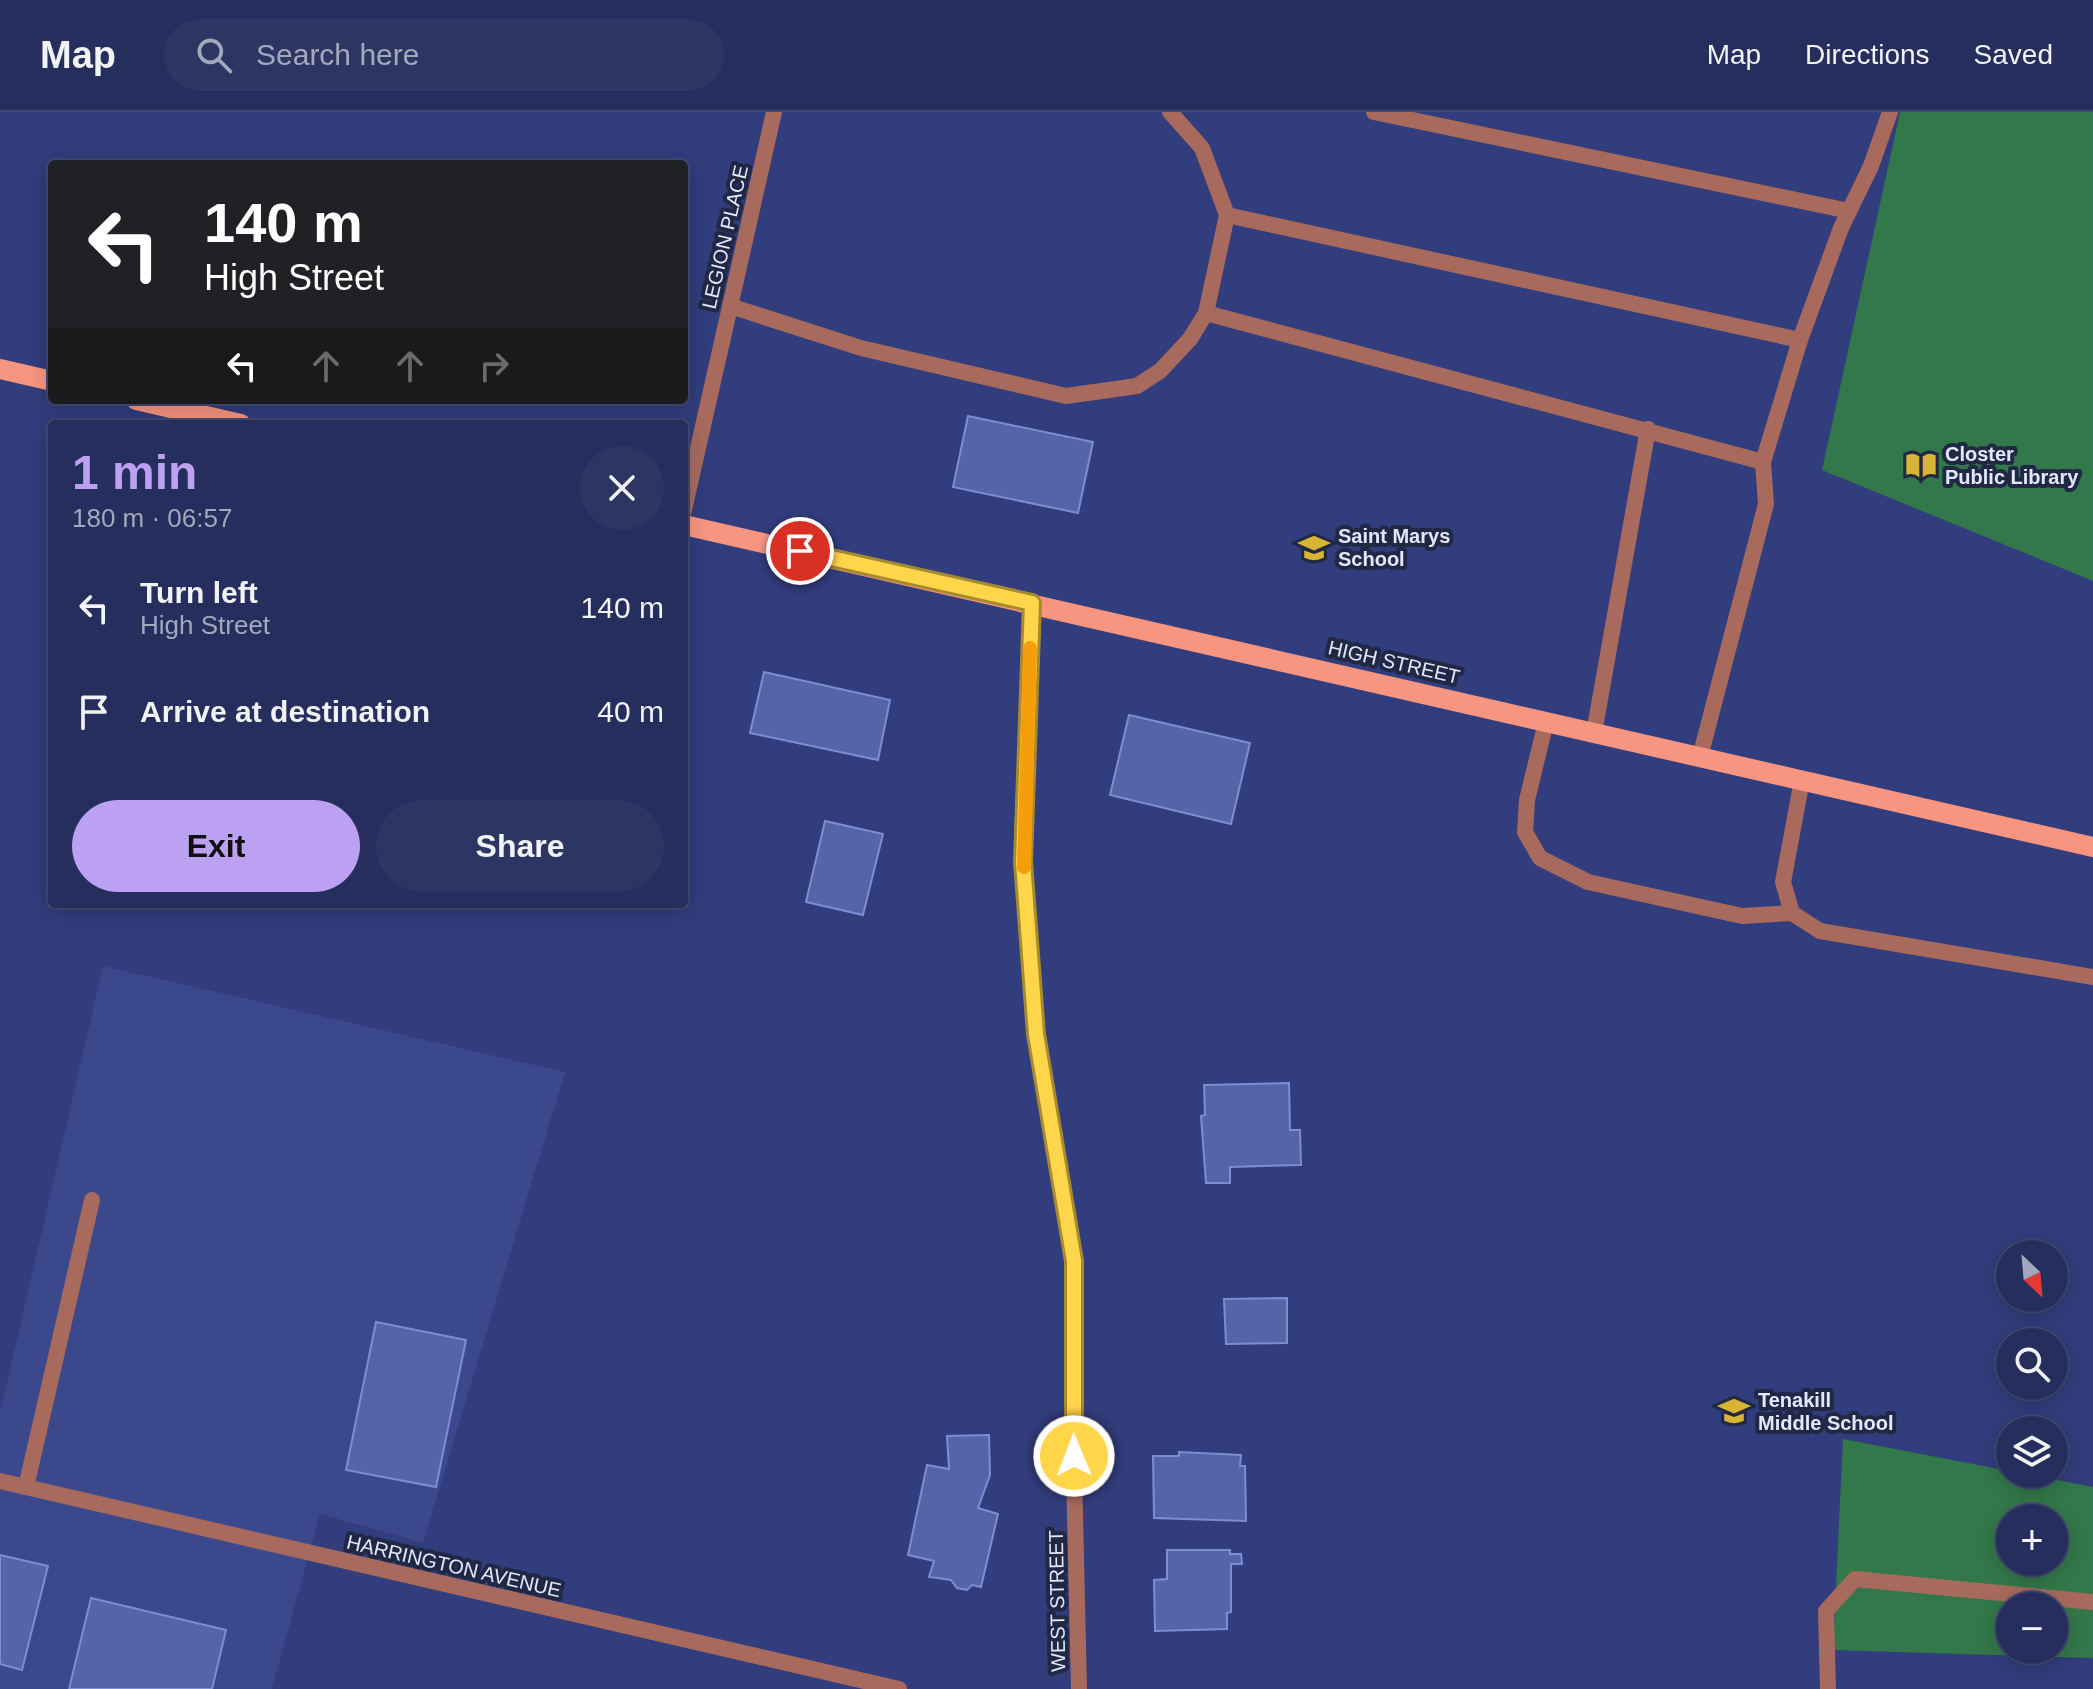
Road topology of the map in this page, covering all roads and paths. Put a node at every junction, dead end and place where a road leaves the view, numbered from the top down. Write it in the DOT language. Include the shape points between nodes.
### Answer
graph roads {
  1 [pos="774,112"];
  2 [pos="1170,112"];
  3 [pos="1374,112"];
  4 [pos="1890,112"];
  5 [pos="1849,211"];
  6 [pos="1227,215"];
  7 [pos="730,306"];
  8 [pos="1206,313"];
  9 [pos="1800,340"];
  10 [pos="0,369"];
  11 [pos="48,380"];
  12 [pos="154,404"];
  13 [pos="224,420"];
  14 [pos="1648,429"];
  15 [pos="1763,462"];
  16 [pos="688,492"];
  17 [pos="688,526"];
  18 [pos="1032,603"];
  19 [pos="1546,722"];
  20 [pos="1594,733"];
  21 [pos="1700,757"];
  22 [pos="1802,780"];
  23 [pos="2093,847"];
  24 [pos="1792,913"];
  25 [pos="2093,977"];
  26 [pos="92,1200"];
  27 [pos="0,1481"];
  28 [pos="26,1487"];
  29 [pos="2093,1602"];
  30 [pos="899,1689"];
  31 [pos="1079,1689"];
  32 [pos="1828,1689"];
  1 -- 7 [label="street, LEGION PLACE"];
  2 -- 6 [label="street" via="1202,148"];
  3 -- 5 [label="street"];
  4 -- 5 [label="street"];
  5 -- 9 [label="street"];
  6 -- 8 [label="street"];
  6 -- 9 [label="street"];
  7 -- 8 [label="street" via="861,348 1066,396 1137,386 1160,371"];
  7 -- 16 [label="street, LEGION PLACE"];
  8 -- 14 [label="street"];
  9 -- 15 [label="street"];
  10 -- 11 [label="main road"];
  12 -- 13 [label="main road"];
  14 -- 15 [label="street"];
  14 -- 20 [label="street"];
  15 -- 21 [label="street" via="1766,504"];
  17 -- 18 [label="main road, HIGH STREET"];
  18 -- 19 [label="main road, HIGH STREET"];
  18 -- 31 [label="street, WEST STREET" via="1022,837 1036,1034 1074,1261"];
  19 -- 20 [label="main road, HIGH STREET"];
  19 -- 24 [label="street" via="1527,800 1525,832 1540,858 1588,882 1742,916"];
  20 -- 21 [label="main road, HIGH STREET"];
  21 -- 22 [label="main road, HIGH STREET"];
  22 -- 23 [label="main road, HIGH STREET"];
  22 -- 24 [label="street" via="1783,882"];
  24 -- 25 [label="street" via="1820,931"];
  26 -- 28 [label="street"];
  27 -- 28 [label="street, HARRINGTON AVENUE"];
  28 -- 30 [label="street, HARRINGTON AVENUE"];
  29 -- 32 [label="street" via="1855,1579 1826,1611"];
}
